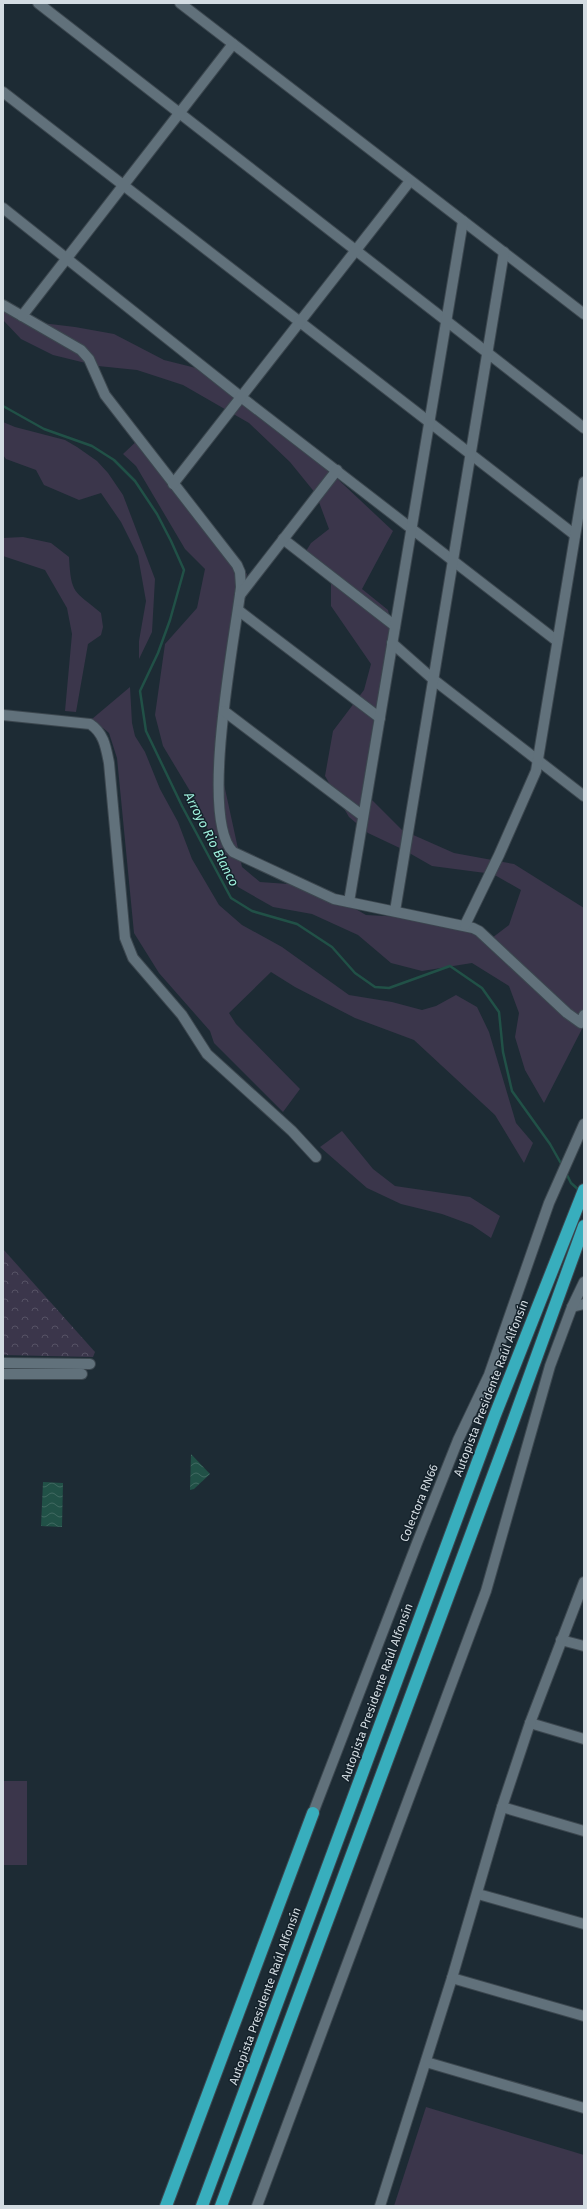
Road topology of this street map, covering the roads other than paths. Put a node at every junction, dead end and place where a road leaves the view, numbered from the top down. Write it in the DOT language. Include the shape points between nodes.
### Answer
graph roads {
  1 [pos="38,3"];
  2 [pos="180,3"];
  3 [pos="233,44"];
  4 [pos="3,92"];
  5 [pos="179,113"];
  6 [pos="410,181"];
  7 [pos="122,186"];
  8 [pos="3,208"];
  9 [pos="463,221"];
  10 [pos="356,250"];
  11 [pos="504,252"];
  12 [pos="66,259"];
  13 [pos="3,305"];
  14 [pos="584,314"];
  15 [pos="22,316"];
  16 [pos="446,321"];
  17 [pos="299,323"];
  18 [pos="488,353"];
  19 [pos="241,397"];
  20 [pos="429,423"];
  21 [pos="584,428"];
  22 [pos="471,456"];
  23 [pos="337,470"];
  24 [pos="584,482"];
  25 [pos="173,484"];
  26 [pos="411,528"];
  27 [pos="575,535"];
  28 [pos="283,539"];
  29 [pos="454,560"];
  30 [pos="240,595"];
  31 [pos="238,610"];
  32 [pos="395,626"];
  33 [pos="558,641"];
  34 [pos="392,643"];
  35 [pos="434,680"];
  36 [pos="224,711"];
  37 [pos="3,715"];
  38 [pos="380,718"];
  39 [pos="538,760"];
  40 [pos="584,796"];
  41 [pos="363,816"];
  42 [pos="349,902"];
  43 [pos="395,911"];
  44 [pos="465,925"];
  45 [pos="584,1015"];
  46 [pos="584,1124"];
  47 [pos="316,1156"];
  48 [pos="584,1190"];
  49 [pos="584,1226"];
  50 [pos="584,1282"];
  51 [pos="583,1304"];
  52 [pos="572,1307"];
  53 [pos="3,1363"];
  54 [pos="90,1364"];
  55 [pos="3,1374"];
  56 [pos="82,1374"];
  57 [pos="584,1582"];
  58 [pos="561,1640"];
  59 [pos="584,1646"];
  60 [pos="530,1723"];
  61 [pos="584,1739"];
  62 [pos="502,1807"];
  63 [pos="313,1813"];
  64 [pos="584,1831"];
  65 [pos="478,1894"];
  66 [pos="584,1924"];
  67 [pos="452,1978"];
  68 [pos="584,2016"];
  69 [pos="426,2062"];
  70 [pos="584,2108"];
  71 [pos="166,2206"];
  72 [pos="202,2206"];
  73 [pos="221,2206"];
  74 [pos="257,2206"];
  75 [pos="380,2206"];
  1 -- 5 [label="street"];
  2 -- 3 [label="street"];
  3 -- 5 [label="street"];
  3 -- 6 [label="street"];
  4 -- 7 [label="street"];
  5 -- 7 [label="street"];
  5 -- 10 [label="street"];
  6 -- 9 [label="street"];
  6 -- 10 [label="street"];
  7 -- 12 [label="street"];
  7 -- 17 [label="street"];
  8 -- 12 [label="street"];
  9 -- 11 [label="street"];
  9 -- 16 [label="street"];
  10 -- 16 [label="street"];
  10 -- 17 [label="street"];
  11 -- 14 [label="street"];
  11 -- 18 [label="street"];
  12 -- 15 [label="street"];
  12 -- 19 [label="street"];
  13 -- 15 [label="street"];
  15 -- 25 [label="street" via="82,350 89,359 105,395"];
  16 -- 18 [label="street"];
  16 -- 20 [label="street"];
  17 -- 19 [label="street"];
  17 -- 20 [label="street"];
  18 -- 21 [label="street"];
  18 -- 22 [label="street"];
  19 -- 23 [label="street"];
  19 -- 25 [label="street"];
  20 -- 22 [label="street"];
  20 -- 26 [label="street"];
  22 -- 27 [label="street"];
  22 -- 29 [label="street"];
  23 -- 26 [label="street"];
  23 -- 28 [label="street"];
  24 -- 27 [label="street"];
  25 -- 30 [label="street" via="237,565 240,572"];
  26 -- 29 [label="street"];
  26 -- 32 [label="street"];
  27 -- 33 [label="street"];
  28 -- 30 [label="street"];
  28 -- 32 [label="street"];
  29 -- 33 [label="street"];
  29 -- 35 [label="street"];
  30 -- 31 [label="street"];
  31 -- 36 [label="street"];
  31 -- 38 [label="street"];
  32 -- 34 [label="street"];
  33 -- 39 [label="street"];
  34 -- 35 [label="street"];
  34 -- 38 [label="street"];
  35 -- 39 [label="street"];
  35 -- 43 [label="street"];
  36 -- 41 [label="street"];
  36 -- 42 [label="street" via="218,790 224,837 228,847 233,852 334,899"];
  37 -- 47 [label="street" via="90,724 99,729 109,763 125,938 133,958 182,1015 207,1054"];
  38 -- 41 [label="street"];
  39 -- 40 [label="street"];
  39 -- 44 [label="street" via="536,771 500,855"];
  41 -- 42 [label="street"];
  42 -- 43 [label="street"];
  43 -- 44 [label="street"];
  44 -- 45 [label="street" via="479,931 580,1023"];
  46 -- 63 [label="street, Colectora RN66" via="549,1203 489,1374 458,1440 417,1542"];
  48 -- 72 [label="highway, Autopista Presidente Raúl Alfonsín" via="431,1587"];
  49 -- 73 [label="highway"];
  50 -- 52 [label="street"];
  51 -- 52 [label="street"];
  52 -- 74 [label="street" via="546,1378 486,1591"];
  53 -- 54 [label="street"];
  55 -- 56 [label="street"];
  57 -- 58 [label="street"];
  58 -- 59 [label="street"];
  58 -- 60 [label="street"];
  60 -- 61 [label="street"];
  60 -- 62 [label="street"];
  62 -- 64 [label="street"];
  62 -- 65 [label="street"];
  63 -- 71 [label="highway"];
  65 -- 66 [label="street"];
  65 -- 67 [label="street"];
  67 -- 68 [label="street"];
  67 -- 69 [label="street"];
  69 -- 70 [label="street"];
  69 -- 75 [label="street"];
}
